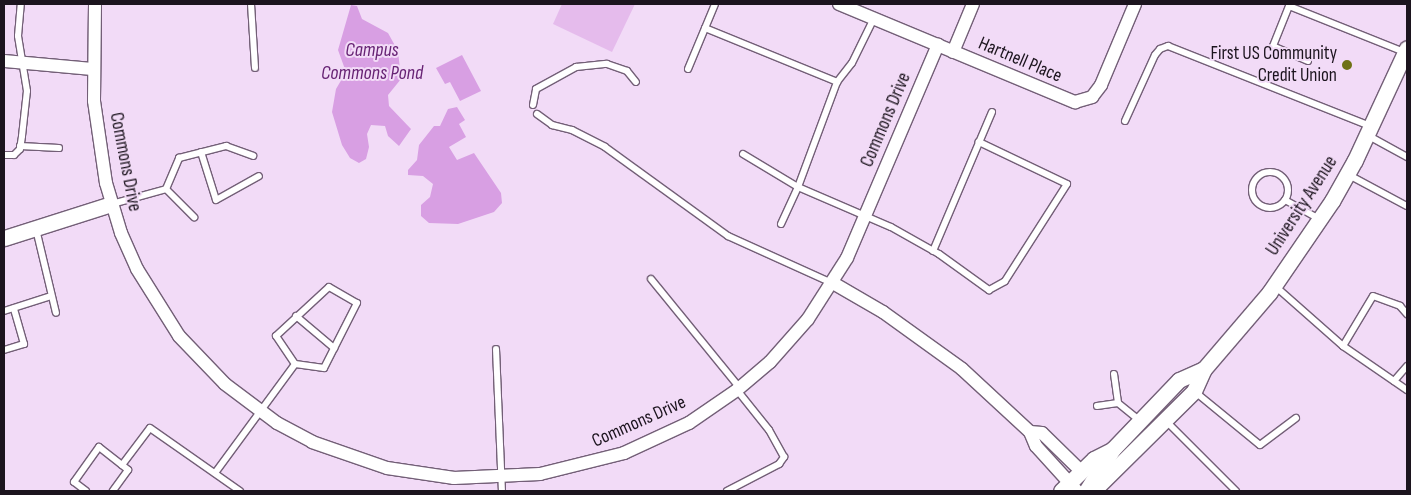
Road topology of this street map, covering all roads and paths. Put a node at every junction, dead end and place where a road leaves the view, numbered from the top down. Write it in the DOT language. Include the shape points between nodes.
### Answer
graph roads {
  1 [pos="21,4"];
  2 [pos="94,4"];
  3 [pos="251,4"];
  4 [pos="715,4"];
  5 [pos="839,4"];
  6 [pos="973,4"];
  7 [pos="1135,4"];
  8 [pos="1289,5"];
  9 [pos="874,18"];
  10 [pos="705,28"];
  11 [pos="938,46"];
  12 [pos="1406,50"];
  13 [pos="953,52"];
  14 [pos="4,61"];
  15 [pos="1308,61"];
  16 [pos="22,63"];
  17 [pos="255,68"];
  18 [pos="92,69"];
  19 [pos="688,69"];
  20 [pos="636,82"];
  21 [pos="837,82"];
  22 [pos="533,105"];
  23 [pos="992,112"];
  24 [pos="536,114"];
  25 [pos="1125,121"];
  26 [pos="1369,131"];
  27 [pos="979,142"];
  28 [pos="20,146"];
  29 [pos="59,148"];
  30 [pos="201,152"];
  31 [pos="743,154"];
  32 [pos="4,155"];
  33 [pos="253,156"];
  34 [pos="1407,157"];
  35 [pos="1347,174"];
  36 [pos="259,176"];
  37 [pos="798,187"];
  38 [pos="166,189"];
  39 [pos="1285,200"];
  40 [pos="112,204"];
  41 [pos="1407,206"];
  42 [pos="866,216"];
  43 [pos="194,217"];
  44 [pos="1319,220"];
  45 [pos="781,224"];
  46 [pos="36,228"];
  47 [pos="4,238"];
  48 [pos="933,251"];
  49 [pos="651,279"];
  50 [pos="833,283"];
  51 [pos="1274,285"];
  52 [pos="51,296"];
  53 [pos="14,308"];
  54 [pos="4,311"];
  55 [pos="56,313"];
  56 [pos="1407,314"];
  57 [pos="296,316"];
  58 [pos="1343,346"];
  59 [pos="334,348"];
  60 [pos="496,349"];
  61 [pos="4,350"];
  62 [pos="295,364"];
  63 [pos="1407,366"];
  64 [pos="1204,369"];
  65 [pos="1114,374"];
  66 [pos="1394,381"];
  67 [pos="738,389"];
  68 [pos="1407,390"];
  69 [pos="1194,391"];
  70 [pos="1118,403"];
  71 [pos="1097,406"];
  72 [pos="260,411"];
  73 [pos="1296,418"];
  74 [pos="1166,421"];
  75 [pos="1141,422"];
  76 [pos="1030,432"];
  77 [pos="1113,449"];
  78 [pos="122,465"];
  79 [pos="1081,471"];
  80 [pos="215,473"];
  81 [pos="502,478"];
  82 [pos="1069,488"];
  83 [pos="86,491"];
  84 [pos="112,491"];
  85 [pos="240,491"];
  86 [pos="502,491"];
  87 [pos="727,491"];
  88 [pos="1092,491"];
  89 [pos="1236,491"];
  1 -- 16 [label="lane" via="18,36"];
  2 -- 18 [label="street, Commons Drive"];
  3 -- 17 [label="lane"];
  4 -- 10 [label="lane"];
  5 -- 9 [label="street, Hartnell Place"];
  6 -- 13 [label="street"];
  7 -- 13 [label="street, Hartnell Place" via="1101,85 1092,97 1083,101 1067,100"];
  8 -- 12 [label="lane"];
  8 -- 15 [label="lane" via="1273,46"];
  9 -- 11 [label="street, Hartnell Place"];
  9 -- 21 [label="lane" via="852,63"];
  10 -- 19 [label="lane"];
  10 -- 21 [label="lane"];
  11 -- 13 [label="street, Hartnell Place"];
  11 -- 42 [label="street, Commons Drive"];
  12 -- 26 [label="street, University Avenue"];
  14 -- 16 [label="street"];
  16 -- 18 [label="street"];
  16 -- 28 [label="lane" via="27,91"];
  18 -- 40 [label="street, Commons Drive" via="99,145"];
  20 -- 22 [label="lane" via="627,71 607,64 576,66 536,90"];
  21 -- 37 [label="lane"];
  23 -- 27 [label="lane"];
  24 -- 50 [label="lane" via="552,125 572,130 605,147 728,236"];
  25 -- 26 [label="lane" via="1155,56 1168,46"];
  26 -- 34 [label="lane"];
  26 -- 35 [label="street, University Avenue"];
  27 -- 48 [label="lane"];
  27 -- 48 [label="lane" via="1067,184 1004,281 989,290"];
  28 -- 29 [label="lane"];
  28 -- 32 [label="lane" via="14,155"];
  30 -- 33 [label="lane" via="226,146"];
  30 -- 36 [label="lane" via="216,200"];
  30 -- 38 [label="lane" via="179,158"];
  31 -- 37 [label="lane"];
  35 -- 41 [label="lane"];
  35 -- 44 [label="street, University Avenue"];
  37 -- 42 [label="lane"];
  37 -- 45 [label="lane"];
  38 -- 40 [label="lane"];
  38 -- 43 [label="lane"];
  39 -- 39 [label="lane" via="1287,186 1280,175 1266,172 1254,180 1252,194 1260,205 1273,208"];
  39 -- 44 [label="lane"];
  40 -- 46 [label="street"];
  40 -- 72 [label="street, Commons Drive" via="136,269 179,336 225,384"];
  42 -- 48 [label="lane"];
  42 -- 50 [label="street, Commons Drive"];
  44 -- 51 [label="street, University Avenue"];
  46 -- 47 [label="street"];
  46 -- 52 [label="lane"];
  49 -- 67 [label="lane"];
  50 -- 67 [label="street, Commons Drive" via="790,341"];
  50 -- 76 [label="street" via="929,344 1004,405"];
  51 -- 58 [label="lane"];
  51 -- 64 [label="street, University Avenue"];
  52 -- 53 [label="lane"];
  52 -- 55 [label="lane"];
  53 -- 54 [label="lane"];
  53 -- 61 [label="lane" via="24,344"];
  56 -- 58 [label="lane" via="1400,306 1373,296"];
  57 -- 59 [label="lane"];
  57 -- 59 [label="lane" via="329,287 357,303"];
  57 -- 62 [label="lane" via="276,336"];
  58 -- 66 [label="lane"];
  59 -- 62 [label="lane" via="324,368"];
  60 -- 81 [label="lane"];
  62 -- 72 [label="lane"];
  63 -- 66 [label="lane"];
  64 -- 69 [label="street, University Avenue"];
  64 -- 75 [label="street, University Avenue" via="1179,380"];
  65 -- 70 [label="lane"];
  66 -- 68 [label="lane"];
  67 -- 81 [label="street, Commons Drive" via="689,423 624,453 569,469"];
  67 -- 87 [label="lane" via="769,430 784,457 779,464"];
  69 -- 73 [label="lane" via="1260,446"];
  69 -- 74 [label="street, University Avenue"];
  70 -- 71 [label="lane"];
  70 -- 75 [label="lane"];
  72 -- 80 [label="lane"];
  72 -- 81 [label="street, Commons Drive" via="312,442 362,461 426,475"];
  74 -- 88 [label="street, University Avenue"];
  74 -- 89 [label="lane"];
  75 -- 77 [label="street, University Avenue"];
  76 -- 79 [label="street" via="1042,433"];
  76 -- 82 [label="street" via="1036,446"];
  77 -- 79 [label="street, University Avenue" via="1094,459"];
  77 -- 88 [label="street, University Avenue"];
  78 -- 80 [label="lane" via="150,428"];
  78 -- 83 [label="lane" via="99,447 74,482"];
  78 -- 84 [label="lane" via="128,470"];
  79 -- 82 [label="street, University Avenue"];
  79 -- 88 [label="street"];
  80 -- 85 [label="lane"];
  81 -- 86 [label="lane"];
}
